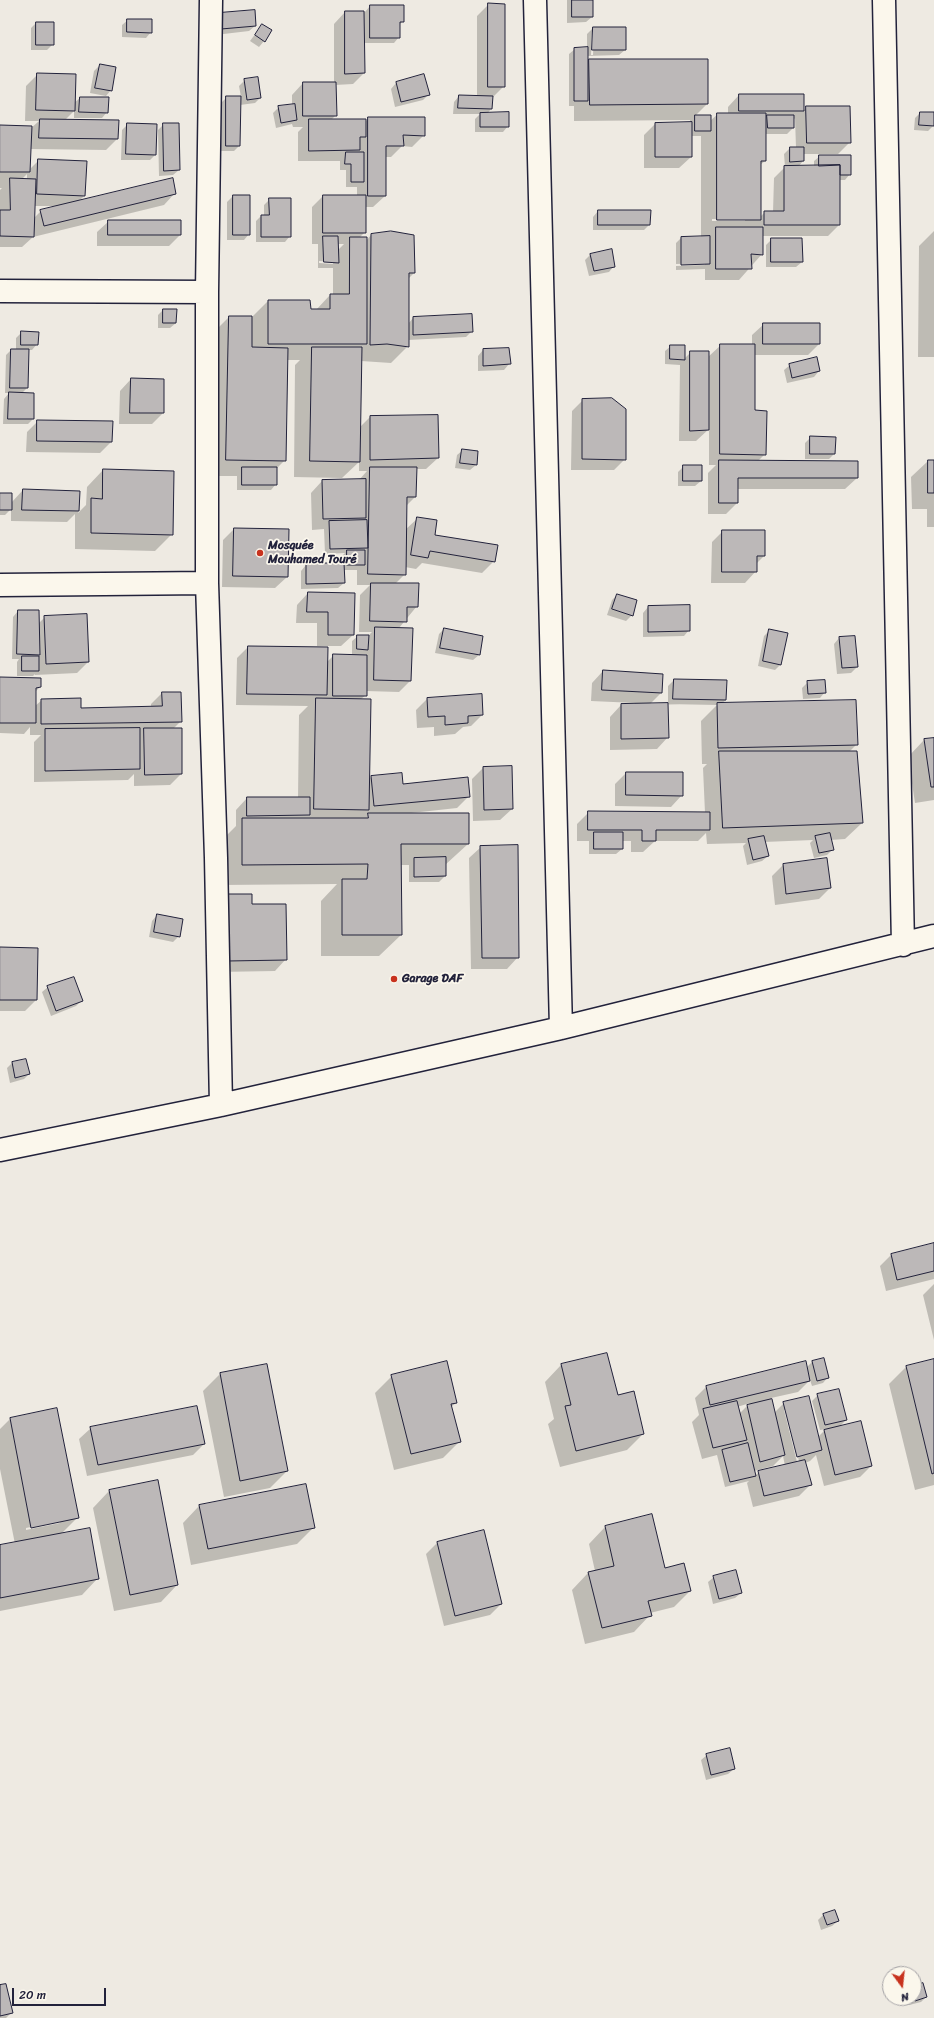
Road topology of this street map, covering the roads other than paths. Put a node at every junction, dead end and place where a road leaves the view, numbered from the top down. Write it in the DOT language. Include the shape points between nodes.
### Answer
graph roads {
  1 [pos="211,0"];
  2 [pos="535,0"];
  3 [pos="884,0"];
  4 [pos="0,291"];
  5 [pos="207,292"];
  6 [pos="207,583"];
  7 [pos="0,585"];
  8 [pos="934,936"];
  9 [pos="903,945"];
  10 [pos="561,1028"];
  11 [pos="221,1105"];
  12 [pos="0,1150"];
  1 -- 5 [label="street"];
  2 -- 10 [label="street"];
  3 -- 9 [label="street"];
  4 -- 5 [label="street"];
  5 -- 6 [label="street"];
  6 -- 7 [label="street"];
  6 -- 11 [label="street"];
  8 -- 9 [label="street"];
  9 -- 10 [label="street"];
  10 -- 11 [label="street"];
  11 -- 12 [label="street"];
}
